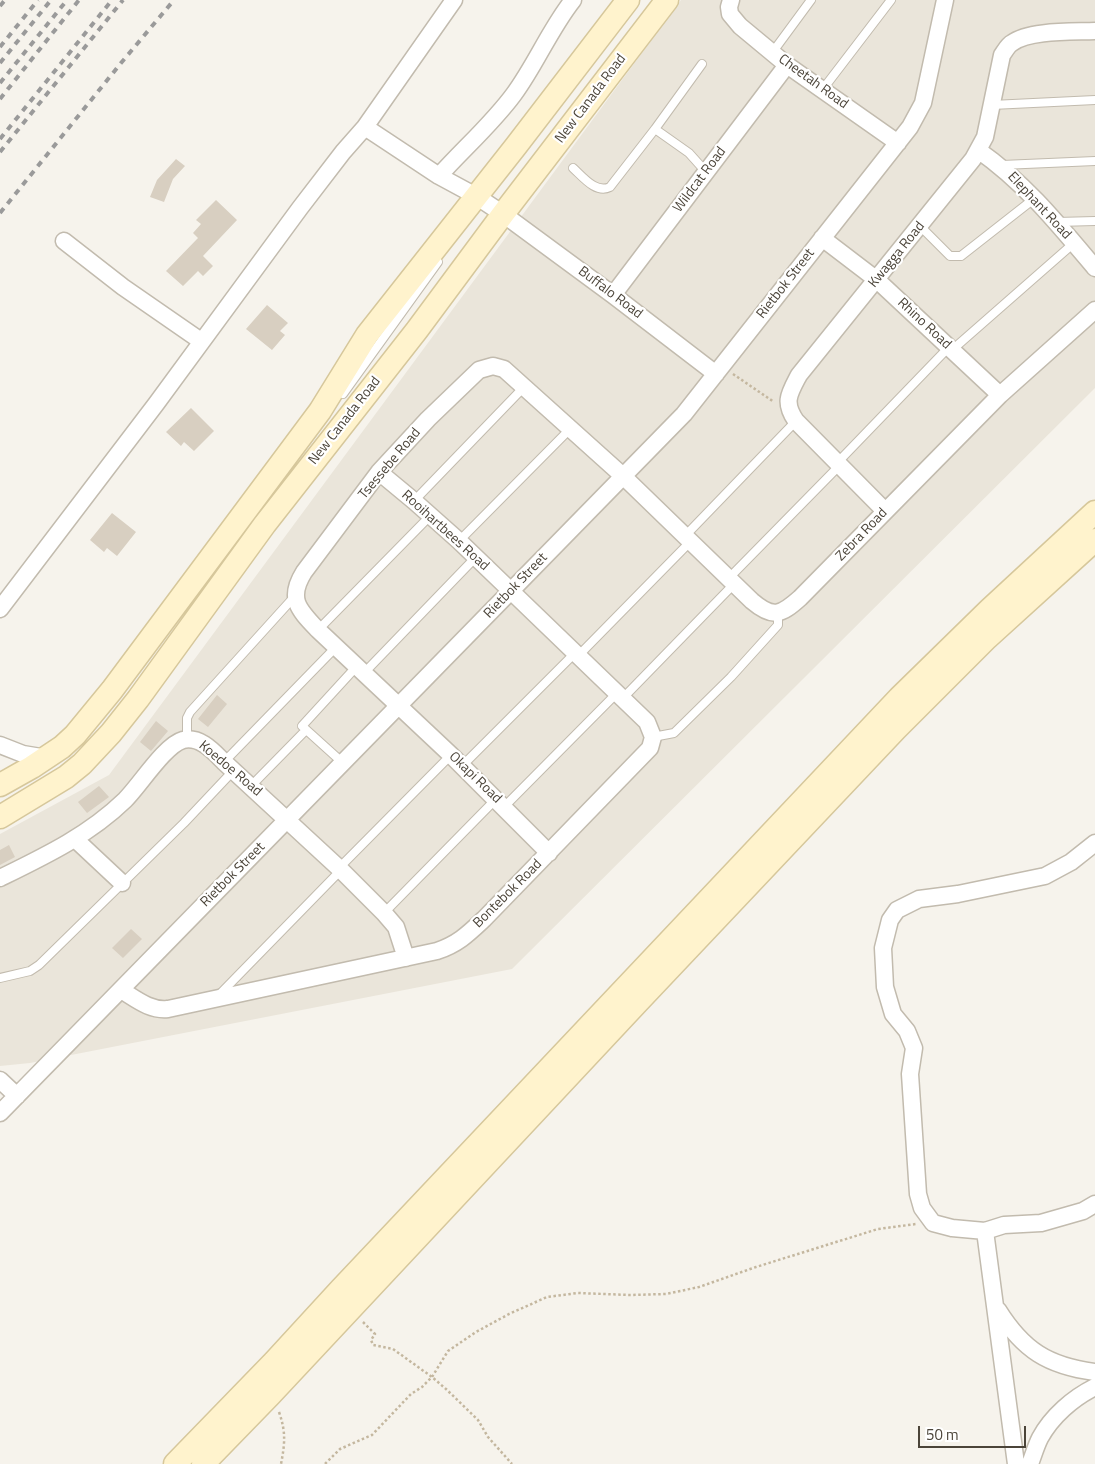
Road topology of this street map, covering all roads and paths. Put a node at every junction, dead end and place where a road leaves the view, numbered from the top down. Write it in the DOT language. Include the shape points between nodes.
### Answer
graph roads {
  1 [pos="454,0"];
  2 [pos="573,0"];
  3 [pos="628,0"];
  4 [pos="636,0"];
  5 [pos="666,0"];
  6 [pos="731,0"];
  7 [pos="811,0"];
  8 [pos="891,0"];
  9 [pos="945,0"];
  10 [pos="1095,31"];
  11 [pos="772,53"];
  12 [pos="702,64"];
  13 [pos="787,65"];
  14 [pos="823,89"];
  15 [pos="1095,100"];
  16 [pos="578,102"];
  17 [pos="992,105"];
  18 [pos="545,122"];
  19 [pos="365,127"];
  20 [pos="655,129"];
  21 [pos="898,143"];
  22 [pos="978,150"];
  23 [pos="1095,161"];
  24 [pos="1000,166"];
  25 [pos="572,168"];
  26 [pos="706,172"];
  27 [pos="439,176"];
  28 [pos="1036,198"];
  29 [pos="487,204"];
  30 [pos="1095,221"];
  31 [pos="1057,222"];
  32 [pos="920,226"];
  33 [pos="822,238"];
  34 [pos="64,241"];
  35 [pos="1074,243"];
  36 [pos="445,253"];
  37 [pos="1095,268"];
  38 [pos="444,279"];
  39 [pos="877,280"];
  40 [pos="613,295"];
  41 [pos="1095,310"];
  42 [pos="201,341"];
  43 [pos="392,348"];
  44 [pos="951,348"];
  45 [pos="719,370"];
  46 [pos="524,387"];
  47 [pos="1000,395"];
  48 [pos="339,400"];
  49 [pos="793,415"];
  50 [pos="570,429"];
  51 [pos="310,439"];
  52 [pos="839,464"];
  53 [pos="379,472"];
  54 [pos="623,476"];
  55 [pos="414,501"];
  56 [pos="885,511"];
  57 [pos="1095,512"];
  58 [pos="430,516"];
  59 [pos="687,539"];
  60 [pos="1095,540"];
  61 [pos="458,541"];
  62 [pos="475,558"];
  63 [pos="215,579"];
  64 [pos="731,581"];
  65 [pos="511,591"];
  66 [pos="295,596"];
  67 [pos="0,609"];
  68 [pos="778,613"];
  69 [pos="318,630"];
  70 [pos="336,647"];
  71 [pos="577,654"];
  72 [pos="361,669"];
  73 [pos="620,695"];
  74 [pos="400,706"];
  75 [pos="306,730"];
  76 [pos="653,737"];
  77 [pos="188,739"];
  78 [pos="0,745"];
  79 [pos="47,758"];
  80 [pos="457,760"];
  81 [pos="343,763"];
  82 [pos="70,764"];
  83 [pos="229,766"];
  84 [pos="0,785"];
  85 [pos="251,786"];
  86 [pos="0,790"];
  87 [pos="500,803"];
  88 [pos="0,811"];
  89 [pos="0,817"];
  90 [pos="288,820"];
  91 [pos="75,839"];
  92 [pos="1095,843"];
  93 [pos="549,853"];
  94 [pos="340,869"];
  95 [pos="0,878"];
  96 [pos="122,883"];
  97 [pos="384,913"];
  98 [pos="406,958"];
  99 [pos="0,978"];
  100 [pos="121,990"];
  101 [pos="215,999"];
  102 [pos="0,1080"];
  103 [pos="17,1096"];
  104 [pos="0,1113"];
  105 [pos="1095,1204"];
  106 [pos="932,1224"];
  107 [pos="985,1231"];
  108 [pos="995,1304"];
  109 [pos="375,1334"];
  110 [pos="1095,1372"];
  111 [pos="432,1377"];
  112 [pos="1095,1387"];
  113 [pos="270,1395"];
  114 [pos="175,1464"];
  115 [pos="204,1464"];
  116 [pos="281,1464"];
  117 [pos="325,1464"];
  118 [pos="512,1464"];
  119 [pos="1016,1464"];
  120 [pos="1030,1464"];
  1 -- 19 [label="street"];
  2 -- 27 [label="street" via="530,71 503,108"];
  3 -- 29 [label="main road, New Canada Road"];
  4 -- 18 [label="lane, New Canada Road"];
  5 -- 29 [label="main road, New Canada Road"];
  6 -- 11 [label="street, Cheetah Road" via="732,18"];
  7 -- 11 [label="lane"];
  8 -- 14 [label="lane"];
  9 -- 21 [label="street, Rietbok Street" via="923,103"];
  10 -- 17 [label="street, Kwagga Road" via="1036,34 1010,44 1002,55"];
  11 -- 13 [label="street, Cheetah Road"];
  12 -- 20 [label="lane"];
  13 -- 14 [label="street, Cheetah Road"];
  13 -- 26 [label="street, Wildcat Road"];
  14 -- 21 [label="street, Cheetah Road"];
  15 -- 17 [label="lane"];
  16 -- 29 [label="lane, New Canada Road"];
  17 -- 22 [label="street, Kwagga Road" via="985,137"];
  19 -- 27 [label="street, Buffalo Road"];
  19 -- 42 [label="street"];
  20 -- 25 [label="lane" via="615,182 605,189 597,189"];
  20 -- 26 [label="lane" via="689,153"];
  21 -- 33 [label="street, Rietbok Street"];
  22 -- 24 [label="street, Elephant Road"];
  22 -- 32 [label="street, Kwagga Road"];
  23 -- 24 [label="lane"];
  24 -- 28 [label="street, Elephant Road"];
  26 -- 40 [label="street, Wildcat Road"];
  27 -- 29 [label="street, Buffalo Road"];
  28 -- 31 [label="street, Elephant Road"];
  28 -- 32 [label="lane" via="961,256 950,256"];
  29 -- 38 [label="lane, New Canada Road"];
  29 -- 40 [label="street, Buffalo Road"];
  29 -- 79 [label="main road, New Canada Road" via="453,226 368,335 320,411 112,690 74,735"];
  29 -- 89 [label="main road, New Canada Road" via="417,330 265,524 111,733 66,778"];
  30 -- 31 [label="lane"];
  31 -- 35 [label="street, Elephant Road"];
  32 -- 39 [label="street, Kwagga Road"];
  33 -- 39 [label="street, Rhino Road"];
  33 -- 45 [label="street, Rietbok Street"];
  34 -- 42 [label="street"];
  35 -- 37 [label="street, Elephant Road"];
  35 -- 44 [label="lane"];
  36 -- 48 [label="lane, New Canada Road"];
  39 -- 44 [label="street, Rhino Road"];
  39 -- 49 [label="street, Kwagga Road" via="799,375 788,400"];
  40 -- 45 [label="street, Buffalo Road"];
  41 -- 47 [label="street, Zebra Road"];
  42 -- 67 [label="street"];
  43 -- 63 [label="lane, New Canada Road"];
  44 -- 47 [label="street, Rhino Road"];
  44 -- 52 [label="lane"];
  45 -- 49 [label="path"];
  45 -- 54 [label="street, Rietbok Street" via="684,414"];
  46 -- 50 [label="street, Tsessebe Road"];
  46 -- 53 [label="street, Tsessebe Road" via="504,369 492,366 479,370"];
  46 -- 55 [label="lane"];
  47 -- 56 [label="street, Zebra Road"];
  49 -- 52 [label="street"];
  49 -- 59 [label="lane"];
  50 -- 54 [label="street, Tsessebe Road"];
  50 -- 61 [label="lane"];
  51 -- 86 [label="lane, New Canada Road" via="102,716 64,754 41,770"];
  52 -- 56 [label="street"];
  52 -- 64 [label="lane"];
  53 -- 55 [label="street, Rooihartbees Road"];
  53 -- 66 [label="street, Tsessebe Road" via="304,572"];
  54 -- 59 [label="street"];
  54 -- 65 [label="street, Rietbok Street"];
  55 -- 58 [label="street, Rooihartbees Road"];
  56 -- 68 [label="street, Zebra Road" via="800,598"];
  57 -- 114 [label="main road" via="899,698"];
  58 -- 61 [label="street, Rooihartbees Road"];
  58 -- 69 [label="lane"];
  59 -- 64 [label="street"];
  59 -- 71 [label="lane"];
  60 -- 113 [label="main road" via="987,638 896,729"];
  61 -- 62 [label="street, Rooihartbees Road"];
  62 -- 65 [label="street, Rooihartbees Road"];
  62 -- 72 [label="lane"];
  64 -- 68 [label="street" via="764,610"];
  64 -- 73 [label="lane"];
  65 -- 71 [label="street"];
  65 -- 74 [label="street, Rietbok Street"];
  66 -- 69 [label="street" via="299,608"];
  66 -- 77 [label="lane" via="190,712"];
  68 -- 76 [label="lane" via="778,625 731,677 674,733"];
  69 -- 70 [label="street"];
  70 -- 72 [label="street"];
  70 -- 83 [label="lane"];
  71 -- 73 [label="street"];
  71 -- 80 [label="lane"];
  72 -- 74 [label="street"];
  72 -- 75 [label="lane" via="302,726"];
  73 -- 76 [label="street" via="647,722"];
  73 -- 87 [label="lane"];
  74 -- 80 [label="street, Okapi Road"];
  74 -- 81 [label="street, Rietbok Street"];
  75 -- 81 [label="lane"];
  75 -- 85 [label="lane"];
  76 -- 93 [label="street, Bontebok Road" via="650,748 638,762"];
  77 -- 83 [label="street, Koedoe Road" via="199,741"];
  77 -- 91 [label="street, Koedoe Road" via="166,750 108,816"];
  78 -- 79 [label="street" via="23,754"];
  79 -- 84 [label="main road, New Canada Road"];
  80 -- 87 [label="street, Okapi Road"];
  80 -- 94 [label="lane"];
  81 -- 90 [label="street, Rietbok Street"];
  82 -- 88 [label="lane" via="36,790"];
  83 -- 85 [label="street, Koedoe Road"];
  83 -- 96 [label="lane" via="184,823"];
  85 -- 90 [label="street, Koedoe Road"];
  87 -- 93 [label="street, Okapi Road"];
  87 -- 97 [label="lane"];
  90 -- 94 [label="street, Koedoe Road"];
  90 -- 100 [label="street, Rietbok Street"];
  91 -- 95 [label="street, Koedoe Road"];
  91 -- 96 [label="street"];
  92 -- 106 [label="street" via="1071,862 1045,876 920,899 897,910 890,920 884,948 885,987 893,1014 907,1031 914,1048 910,1074 918,1194"];
  93 -- 98 [label="street, Bontebok Road" via="460,941 437,951"];
  94 -- 97 [label="street, Koedoe Road"];
  94 -- 101 [label="lane"];
  96 -- 99 [label="lane" via="39,965 30,971"];
  97 -- 98 [label="street, Koedoe Road" via="396,928"];
  98 -- 101 [label="street, Bontebok Road"];
  100 -- 101 [label="street, Bontebok Road" via="157,1009"];
  100 -- 103 [label="street, Rietbok Street"];
  102 -- 103 [label="street"];
  103 -- 104 [label="street, Rietbok Street"];
  105 -- 107 [label="street" via="1083,1212 1041,1223 1004,1225"];
  106 -- 107 [label="street"];
  106 -- 111 [label="path" via="878,1229 699,1287 666,1294 578,1293 547,1297 484,1327 448,1351"];
  107 -- 108 [label="street"];
  108 -- 110 [label="street" via="1024,1344 1043,1357 1061,1365"];
  108 -- 119 [label="street"];
  109 -- 111 [label="path" via="373,1345 392,1349"];
  111 -- 117 [label="path" via="372,1435 340,1450"];
  111 -- 118 [label="path" via="478,1420"];
  112 -- 120 [label="street" via="1058,1414 1040,1438"];
  113 -- 115 [label="main road"];
  113 -- 116 [label="path" via="284,1426"];
}
